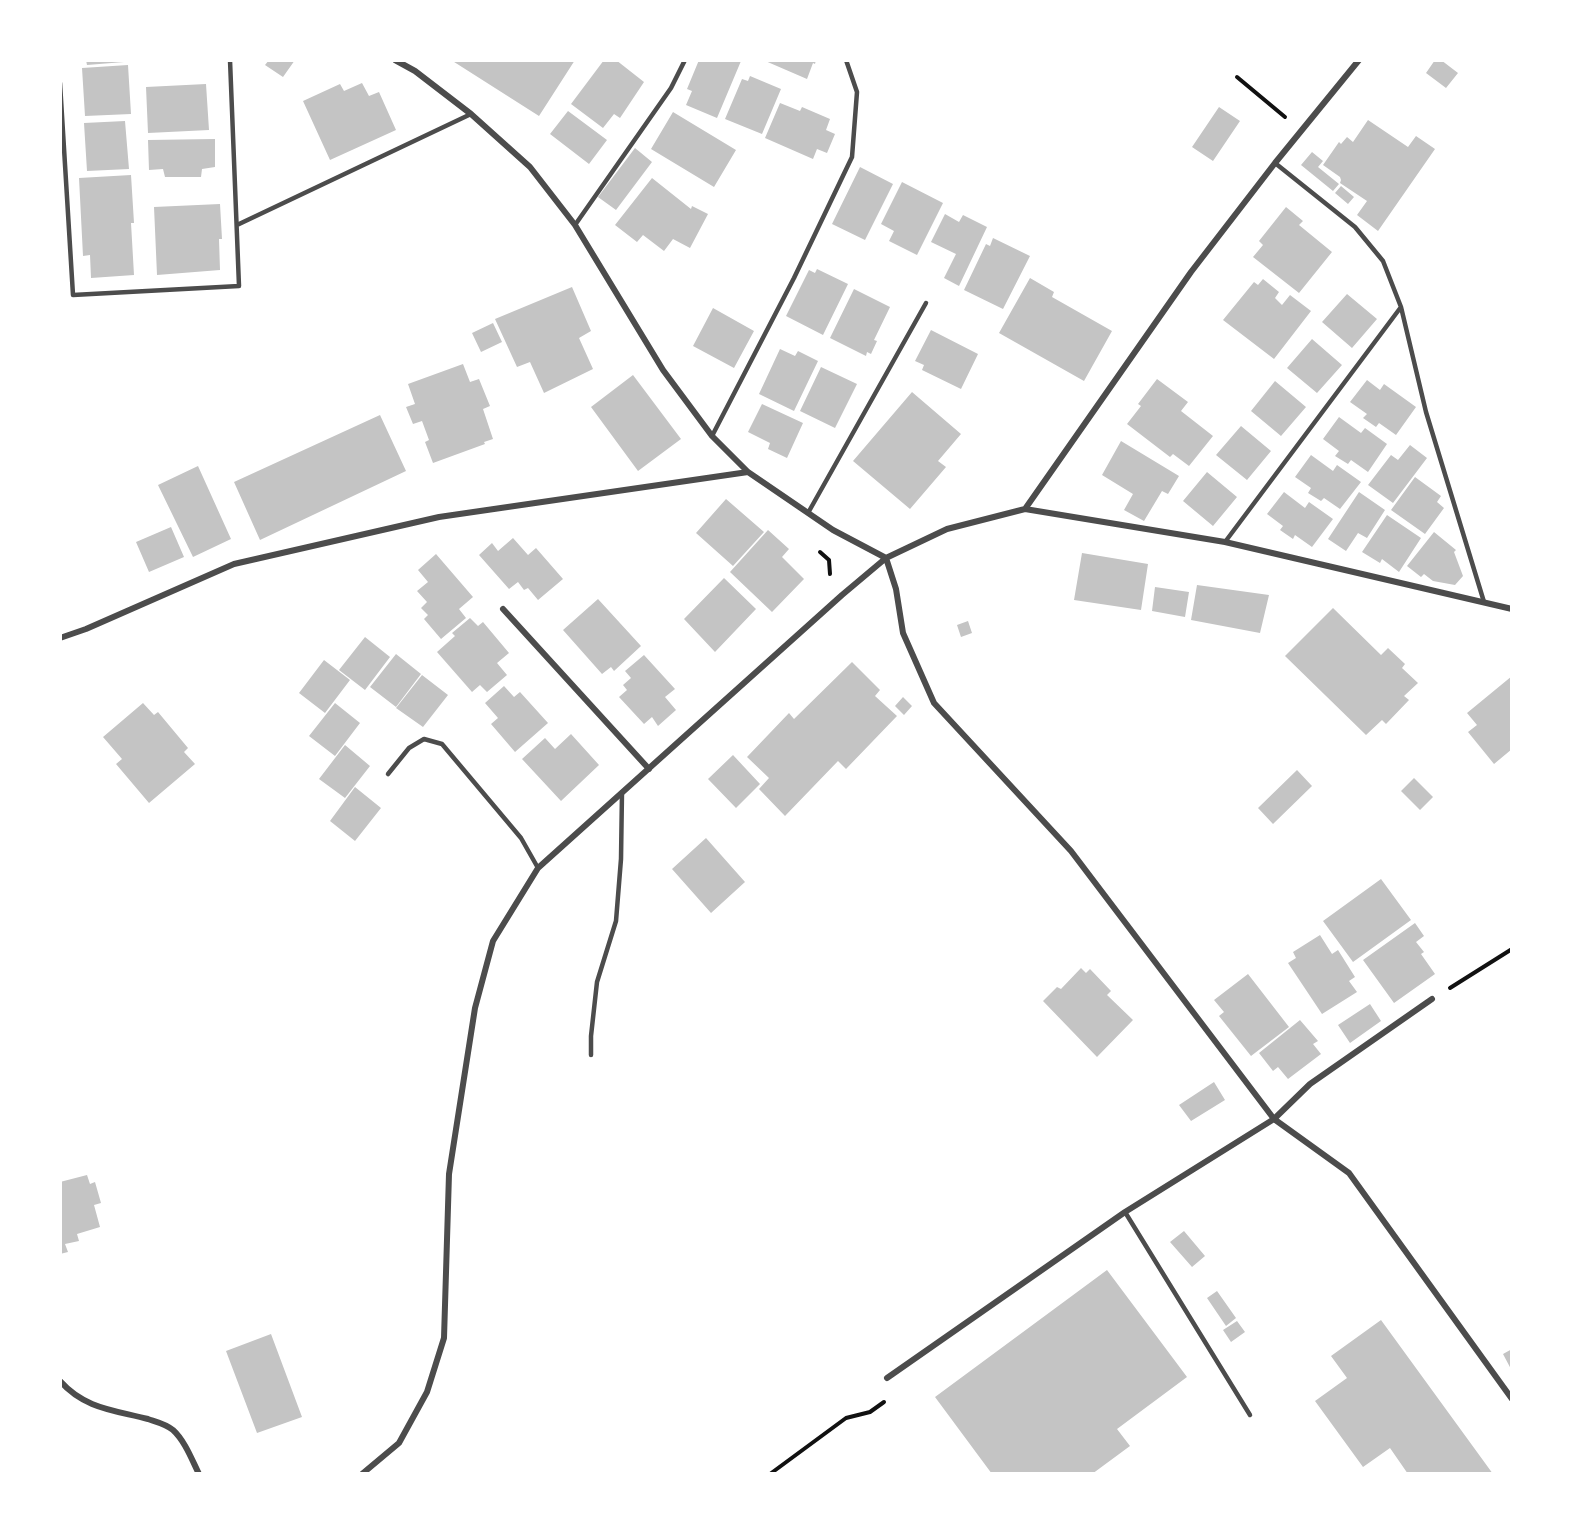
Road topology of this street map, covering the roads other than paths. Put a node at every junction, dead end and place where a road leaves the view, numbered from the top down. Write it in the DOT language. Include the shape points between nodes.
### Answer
graph roads {
  1 [pos="230,60"];
  2 [pos="395,60"];
  3 [pos="686,60"];
  4 [pos="846,60"];
  5 [pos="1359,60"];
  6 [pos="60,83"];
  7 [pos="471,114"];
  8 [pos="1275,163"];
  9 [pos="237,225"];
  10 [pos="575,225"];
  11 [pos="926,303"];
  12 [pos="1401,307"];
  13 [pos="712,436"];
  14 [pos="748,472"];
  15 [pos="1025,509"];
  16 [pos="808,513"];
  17 [pos="1225,542"];
  18 [pos="886,558"];
  19 [pos="1484,602"];
  20 [pos="503,609"];
  21 [pos="1512,609"];
  22 [pos="60,638"];
  23 [pos="649,769"];
  24 [pos="388,774"];
  25 [pos="622,792"];
  26 [pos="538,868"];
  27 [pos="1432,999"];
  28 [pos="591,1054"];
  29 [pos="1274,1119"];
  30 [pos="1125,1212"];
  31 [pos="887,1378"];
  32 [pos="60,1381"];
  33 [pos="1512,1399"];
  34 [pos="1250,1414"];
  35 [pos="199,1474"];
  36 [pos="362,1474"];
  1 -- 9 [label="lane"];
  2 -- 7 [label="street"];
  3 -- 10 [label="lane" via="671,88"];
  4 -- 13 [label="lane" via="857,92 852,157"];
  5 -- 8 [label="street"];
  6 -- 9 [label="lane" via="73,295 239,286"];
  7 -- 9 [label="lane"];
  7 -- 10 [label="street" via="530,167"];
  8 -- 12 [label="lane" via="1355,227 1383,261"];
  8 -- 15 [label="street" via="1191,272"];
  10 -- 13 [label="street" via="663,369"];
  11 -- 16 [label="lane"];
  12 -- 17 [label="lane"];
  12 -- 19 [label="lane" via="1426,412"];
  13 -- 14 [label="street"];
  14 -- 16 [label="street"];
  14 -- 22 [label="street" via="439,518 234,564"];
  15 -- 17 [label="street"];
  15 -- 18 [label="street" via="947,529"];
  16 -- 18 [label="street"];
  17 -- 19 [label="street"];
  18 -- 23 [label="street"];
  18 -- 29 [label="street" via="903,633 934,703 1071,851"];
  19 -- 21 [label="street"];
  20 -- 23 [label="street"];
  23 -- 25 [label="street"];
  24 -- 26 [label="lane" via="409,748 424,739 442,744 521,838"];
  25 -- 26 [label="street"];
  25 -- 28 [label="lane" via="616,921 597,982"];
  26 -- 36 [label="street" via="493,941 475,1008 449,1174 444,1338 427,1392 399,1443"];
  27 -- 29 [label="street" via="1310,1084"];
  29 -- 30 [label="street"];
  29 -- 33 [label="street" via="1349,1173"];
  30 -- 31 [label="street"];
  30 -- 34 [label="lane"];
  32 -- 35 [label="street" via="89,1404 162,1424 174,1431"];
}
